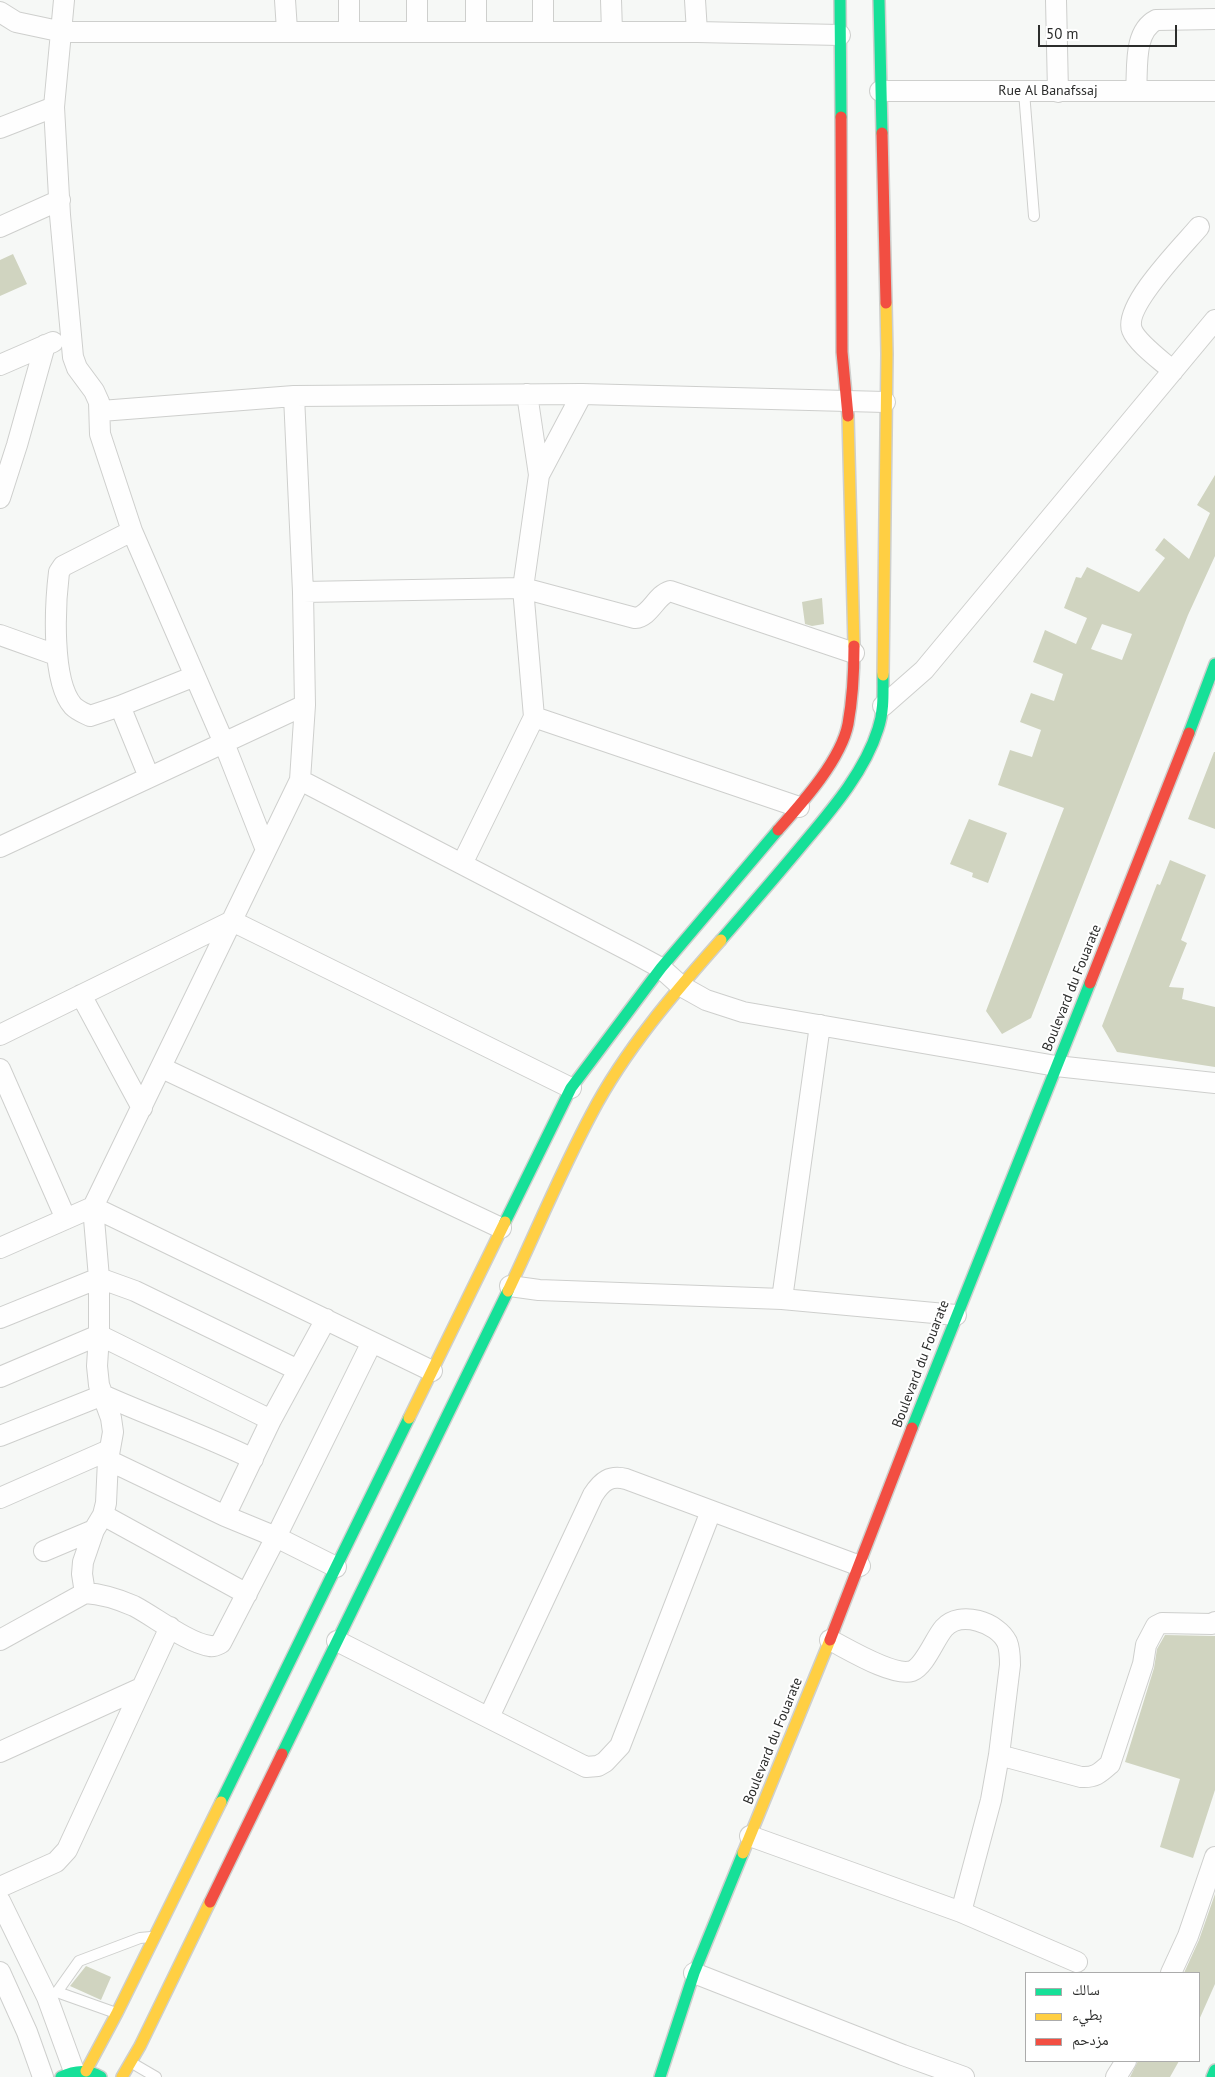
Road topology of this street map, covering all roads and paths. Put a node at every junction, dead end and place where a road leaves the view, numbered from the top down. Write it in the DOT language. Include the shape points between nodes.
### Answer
graph roads {
  1 [pos="64,0"];
  2 [pos="285,0"];
  3 [pos="348,0"];
  4 [pos="417,0"];
  5 [pos="476,0"];
  6 [pos="543,0"];
  7 [pos="611,0"];
  8 [pos="695,0"];
  9 [pos="840,0"];
  10 [pos="879,0"];
  11 [pos="1056,0"];
  12 [pos="0,12"];
  13 [pos="1215,19"];
  14 [pos="287,30"];
  15 [pos="349,31"];
  16 [pos="417,31"];
  17 [pos="476,31"];
  18 [pos="543,31"];
  19 [pos="612,31"];
  20 [pos="63,32"];
  21 [pos="697,32"];
  22 [pos="840,35"];
  23 [pos="880,91"];
  24 [pos="1136,91"];
  25 [pos="1215,91"];
  26 [pos="1024,92"];
  27 [pos="1058,92"];
  28 [pos="54,107"];
  29 [pos="0,128"];
  30 [pos="60,207"];
  31 [pos="1034,216"];
  32 [pos="1199,227"];
  33 [pos="0,228"];
  34 [pos="0,242"];
  35 [pos="1215,320"];
  36 [pos="71,335"];
  37 [pos="45,345"];
  38 [pos="0,365"];
  39 [pos="1173,371"];
  40 [pos="527,394"];
  41 [pos="582,394"];
  42 [pos="294,396"];
  43 [pos="848,400"];
  44 [pos="885,402"];
  45 [pos="101,411"];
  46 [pos="539,476"];
  47 [pos="0,498"];
  48 [pos="132,531"];
  49 [pos="523,588"];
  50 [pos="303,592"];
  51 [pos="0,636"];
  52 [pos="854,653"];
  53 [pos="56,655"];
  54 [pos="1215,664"];
  55 [pos="195,676"];
  56 [pos="305,705"];
  57 [pos="120,706"];
  58 [pos="883,706"];
  59 [pos="534,717"];
  60 [pos="224,743"];
  61 [pos="149,777"];
  62 [pos="300,780"];
  63 [pos="799,807"];
  64 [pos="0,846"];
  65 [pos="266,850"];
  66 [pos="462,864"];
  67 [pos="232,921"];
  68 [pos="661,968"];
  69 [pos="681,986"];
  70 [pos="81,995"];
  71 [pos="820,1025"];
  72 [pos="0,1035"];
  73 [pos="1056,1066"];
  74 [pos="162,1068"];
  75 [pos="0,1069"];
  76 [pos="1215,1083"];
  77 [pos="571,1088"];
  78 [pos="142,1108"];
  79 [pos="93,1207"];
  80 [pos="66,1219"];
  81 [pos="501,1228"];
  82 [pos="0,1248"];
  83 [pos="99,1278"];
  84 [pos="510,1286"];
  85 [pos="782,1299"];
  86 [pos="956,1315"];
  87 [pos="0,1318"];
  88 [pos="326,1319"];
  89 [pos="99,1334"];
  90 [pos="372,1342"];
  91 [pos="298,1370"];
  92 [pos="432,1371"];
  93 [pos="0,1377"];
  94 [pos="103,1395"];
  95 [pos="271,1420"];
  96 [pos="0,1436"];
  97 [pos="109,1455"];
  98 [pos="253,1459"];
  99 [pos="0,1498"];
  100 [pos="711,1511"];
  101 [pos="225,1516"];
  102 [pos="99,1522"];
  103 [pos="276,1537"];
  104 [pos="44,1551"];
  105 [pos="860,1566"];
  106 [pos="336,1567"];
  107 [pos="85,1593"];
  108 [pos="247,1594"];
  109 [pos="1215,1622"];
  110 [pos="170,1627"];
  111 [pos="0,1640"];
  112 [pos="830,1640"];
  113 [pos="337,1641"];
  114 [pos="140,1688"];
  115 [pos="489,1717"];
  116 [pos="0,1752"];
  117 [pos="999,1755"];
  118 [pos="750,1836"];
  119 [pos="1215,1857"];
  120 [pos="0,1887"];
  121 [pos="0,1901"];
  122 [pos="961,1912"];
  123 [pos="155,1937"];
  124 [pos="1077,1962"];
  125 [pos="0,1972"];
  126 [pos="1170,1972"];
  127 [pos="694,1973"];
  128 [pos="52,1994"];
  129 [pos="117,2013"];
  130 [pos="131,2062"];
  131 [pos="1125,2062"];
  132 [pos="1215,2070"];
  133 [pos="74,2073"];
  134 [pos="959,2076"];
  135 [pos="43,2077"];
  136 [pos="101,2077"];
  137 [pos="122,2077"];
  138 [pos="156,2077"];
  139 [pos="660,2077"];
  140 [pos="1116,2077"];
  141 [pos="1212,2077"];
  1 -- 20 [label="street"];
  2 -- 14 [label="street"];
  3 -- 15 [label="street"];
  4 -- 16 [label="street"];
  5 -- 17 [label="street"];
  6 -- 18 [label="street"];
  7 -- 19 [label="street"];
  8 -- 21 [label="street"];
  9 -- 22 [label="main road"];
  10 -- 23 [label="main road"];
  11 -- 27 [label="street"];
  12 -- 20 [label="street" via="16,22"];
  13 -- 24 [label="street" via="1156,20 1149,24 1140,37"];
  14 -- 15 [label="street"];
  14 -- 20 [label="street"];
  15 -- 16 [label="street"];
  16 -- 17 [label="street"];
  17 -- 18 [label="street"];
  18 -- 19 [label="street"];
  19 -- 21 [label="street"];
  20 -- 28 [label="street"];
  21 -- 22 [label="street"];
  22 -- 43 [label="main road" via="842,352"];
  23 -- 26 [label="street, Rue Al Banafssaj"];
  23 -- 44 [label="main road" via="887,354"];
  24 -- 25 [label="street, Rue Al Banafssaj"];
  24 -- 27 [label="street, Rue Al Banafssaj"];
  26 -- 27 [label="street, Rue Al Banafssaj"];
  26 -- 31 [label="lane"];
  28 -- 29 [label="street"];
  28 -- 30 [label="street"];
  30 -- 33 [label="street"];
  30 -- 34 [label="street"];
  30 -- 36 [label="street"];
  32 -- 39 [label="street" via="1147,289 1135,306 1130,324 1136,338"];
  35 -- 39 [label="street"];
  36 -- 37 [label="street"];
  36 -- 45 [label="street" via="77,368 94,391"];
  37 -- 38 [label="street"];
  37 -- 47 [label="street"];
  39 -- 58 [label="street" via="924,670"];
  40 -- 41 [label="street"];
  40 -- 42 [label="street"];
  40 -- 46 [label="street"];
  41 -- 43 [label="street"];
  41 -- 46 [label="street"];
  42 -- 45 [label="street"];
  42 -- 50 [label="street"];
  43 -- 44 [label="street"];
  43 -- 52 [label="main road"];
  44 -- 58 [label="main road"];
  45 -- 48 [label="street" via="100,434"];
  46 -- 49 [label="street"];
  48 -- 53 [label="street" via="63,566 59,572"];
  48 -- 55 [label="street"];
  49 -- 50 [label="street"];
  49 -- 52 [label="street" via="635,618 643,615 670,591"];
  49 -- 59 [label="street"];
  50 -- 56 [label="street"];
  51 -- 53 [label="street"];
  52 -- 63 [label="main road" via="848,725 830,764"];
  53 -- 57 [label="street" via="67,698 75,708 90,716"];
  54 -- 73 [label="main road, Boulevard du Fouarate" via="1139,863"];
  55 -- 57 [label="street"];
  55 -- 60 [label="street"];
  56 -- 60 [label="street"];
  56 -- 62 [label="street"];
  57 -- 61 [label="street"];
  58 -- 69 [label="main road" via="878,731 841,794"];
  59 -- 63 [label="street"];
  59 -- 66 [label="street"];
  60 -- 61 [label="street"];
  60 -- 65 [label="street"];
  61 -- 64 [label="street"];
  62 -- 65 [label="street"];
  62 -- 66 [label="street"];
  63 -- 68 [label="main road"];
  65 -- 67 [label="street"];
  66 -- 68 [label="street"];
  67 -- 70 [label="street"];
  67 -- 74 [label="street"];
  67 -- 77 [label="street"];
  68 -- 69 [label="street"];
  68 -- 77 [label="main road"];
  69 -- 71 [label="street" via="706,1000 743,1012"];
  69 -- 84 [label="main road" via="608,1085 592,1112"];
  70 -- 72 [label="street"];
  70 -- 78 [label="street"];
  71 -- 73 [label="street"];
  71 -- 85 [label="street"];
  73 -- 76 [label="street"];
  73 -- 86 [label="main road, Boulevard du Fouarate"];
  74 -- 78 [label="street"];
  74 -- 81 [label="street"];
  75 -- 80 [label="street"];
  77 -- 81 [label="main road"];
  78 -- 79 [label="street"];
  79 -- 80 [label="street"];
  79 -- 83 [label="street"];
  79 -- 88 [label="street"];
  80 -- 82 [label="street"];
  81 -- 92 [label="main road"];
  83 -- 87 [label="street"];
  83 -- 89 [label="street"];
  83 -- 91 [label="street" via="135,1291"];
  84 -- 85 [label="street" via="538,1290"];
  84 -- 113 [label="main road"];
  85 -- 86 [label="street"];
  86 -- 105 [label="main road, Boulevard du Fouarate"];
  88 -- 90 [label="street"];
  88 -- 91 [label="street"];
  89 -- 93 [label="street"];
  89 -- 94 [label="street" via="97,1366"];
  89 -- 95 [label="street"];
  90 -- 92 [label="street"];
  90 -- 103 [label="street"];
  91 -- 95 [label="street"];
  92 -- 106 [label="main road"];
  94 -- 96 [label="street"];
  94 -- 97 [label="street" via="113,1432"];
  94 -- 98 [label="street"];
  95 -- 98 [label="street"];
  97 -- 99 [label="street"];
  97 -- 101 [label="street"];
  97 -- 102 [label="street" via="107,1493"];
  98 -- 101 [label="street"];
  100 -- 105 [label="street"];
  100 -- 115 [label="street" via="626,1479 607,1479 599,1486"];
  100 -- 115 [label="street" via="614,1755 598,1766 586,1767"];
  101 -- 103 [label="street"];
  102 -- 104 [label="street"];
  102 -- 107 [label="street" via="83,1562"];
  102 -- 108 [label="street"];
  103 -- 106 [label="street"];
  103 -- 108 [label="street"];
  105 -- 112 [label="main road, Boulevard du Fouarate"];
  106 -- 123 [label="main road"];
  107 -- 110 [label="street" via="122,1601"];
  107 -- 111 [label="street"];
  108 -- 110 [label="street" via="226,1636 216,1646 193,1640"];
  109 -- 117 [label="street" via="1162,1623 1156,1626 1146,1644 1143,1664 1110,1764 1098,1775 1081,1777"];
  110 -- 114 [label="street"];
  112 -- 117 [label="street" via="882,1665 905,1671 920,1665 944,1627 953,1621 971,1619 993,1628 1004,1638 1010,1652"];
  112 -- 118 [label="main road, Boulevard du Fouarate"];
  113 -- 115 [label="street"];
  113 -- 130 [label="main road"];
  114 -- 116 [label="street"];
  114 -- 120 [label="street" via="67,1850 56,1862"];
  117 -- 122 [label="street" via="984,1831"];
  118 -- 122 [label="street"];
  118 -- 127 [label="main road, Boulevard du Fouarate"];
  119 -- 126 [label="street" via="1188,1936"];
  121 -- 128 [label="street"];
  122 -- 124 [label="street"];
  123 -- 128 [label="lane" via="140,1938 79,1961"];
  123 -- 129 [label="main road"];
  125 -- 135 [label="street"];
  127 -- 134 [label="street"];
  127 -- 139 [label="main road, Boulevard du Fouarate"];
  128 -- 129 [label="lane"];
  128 -- 133 [label="street"];
  129 -- 133 [label="main road"];
  130 -- 137 [label="main road"];
  130 -- 138 [label="lane"];
  131 -- 140 [label="street"];
  132 -- 141 [label="main road"];
  133 -- 136 [label="main road"];
}
